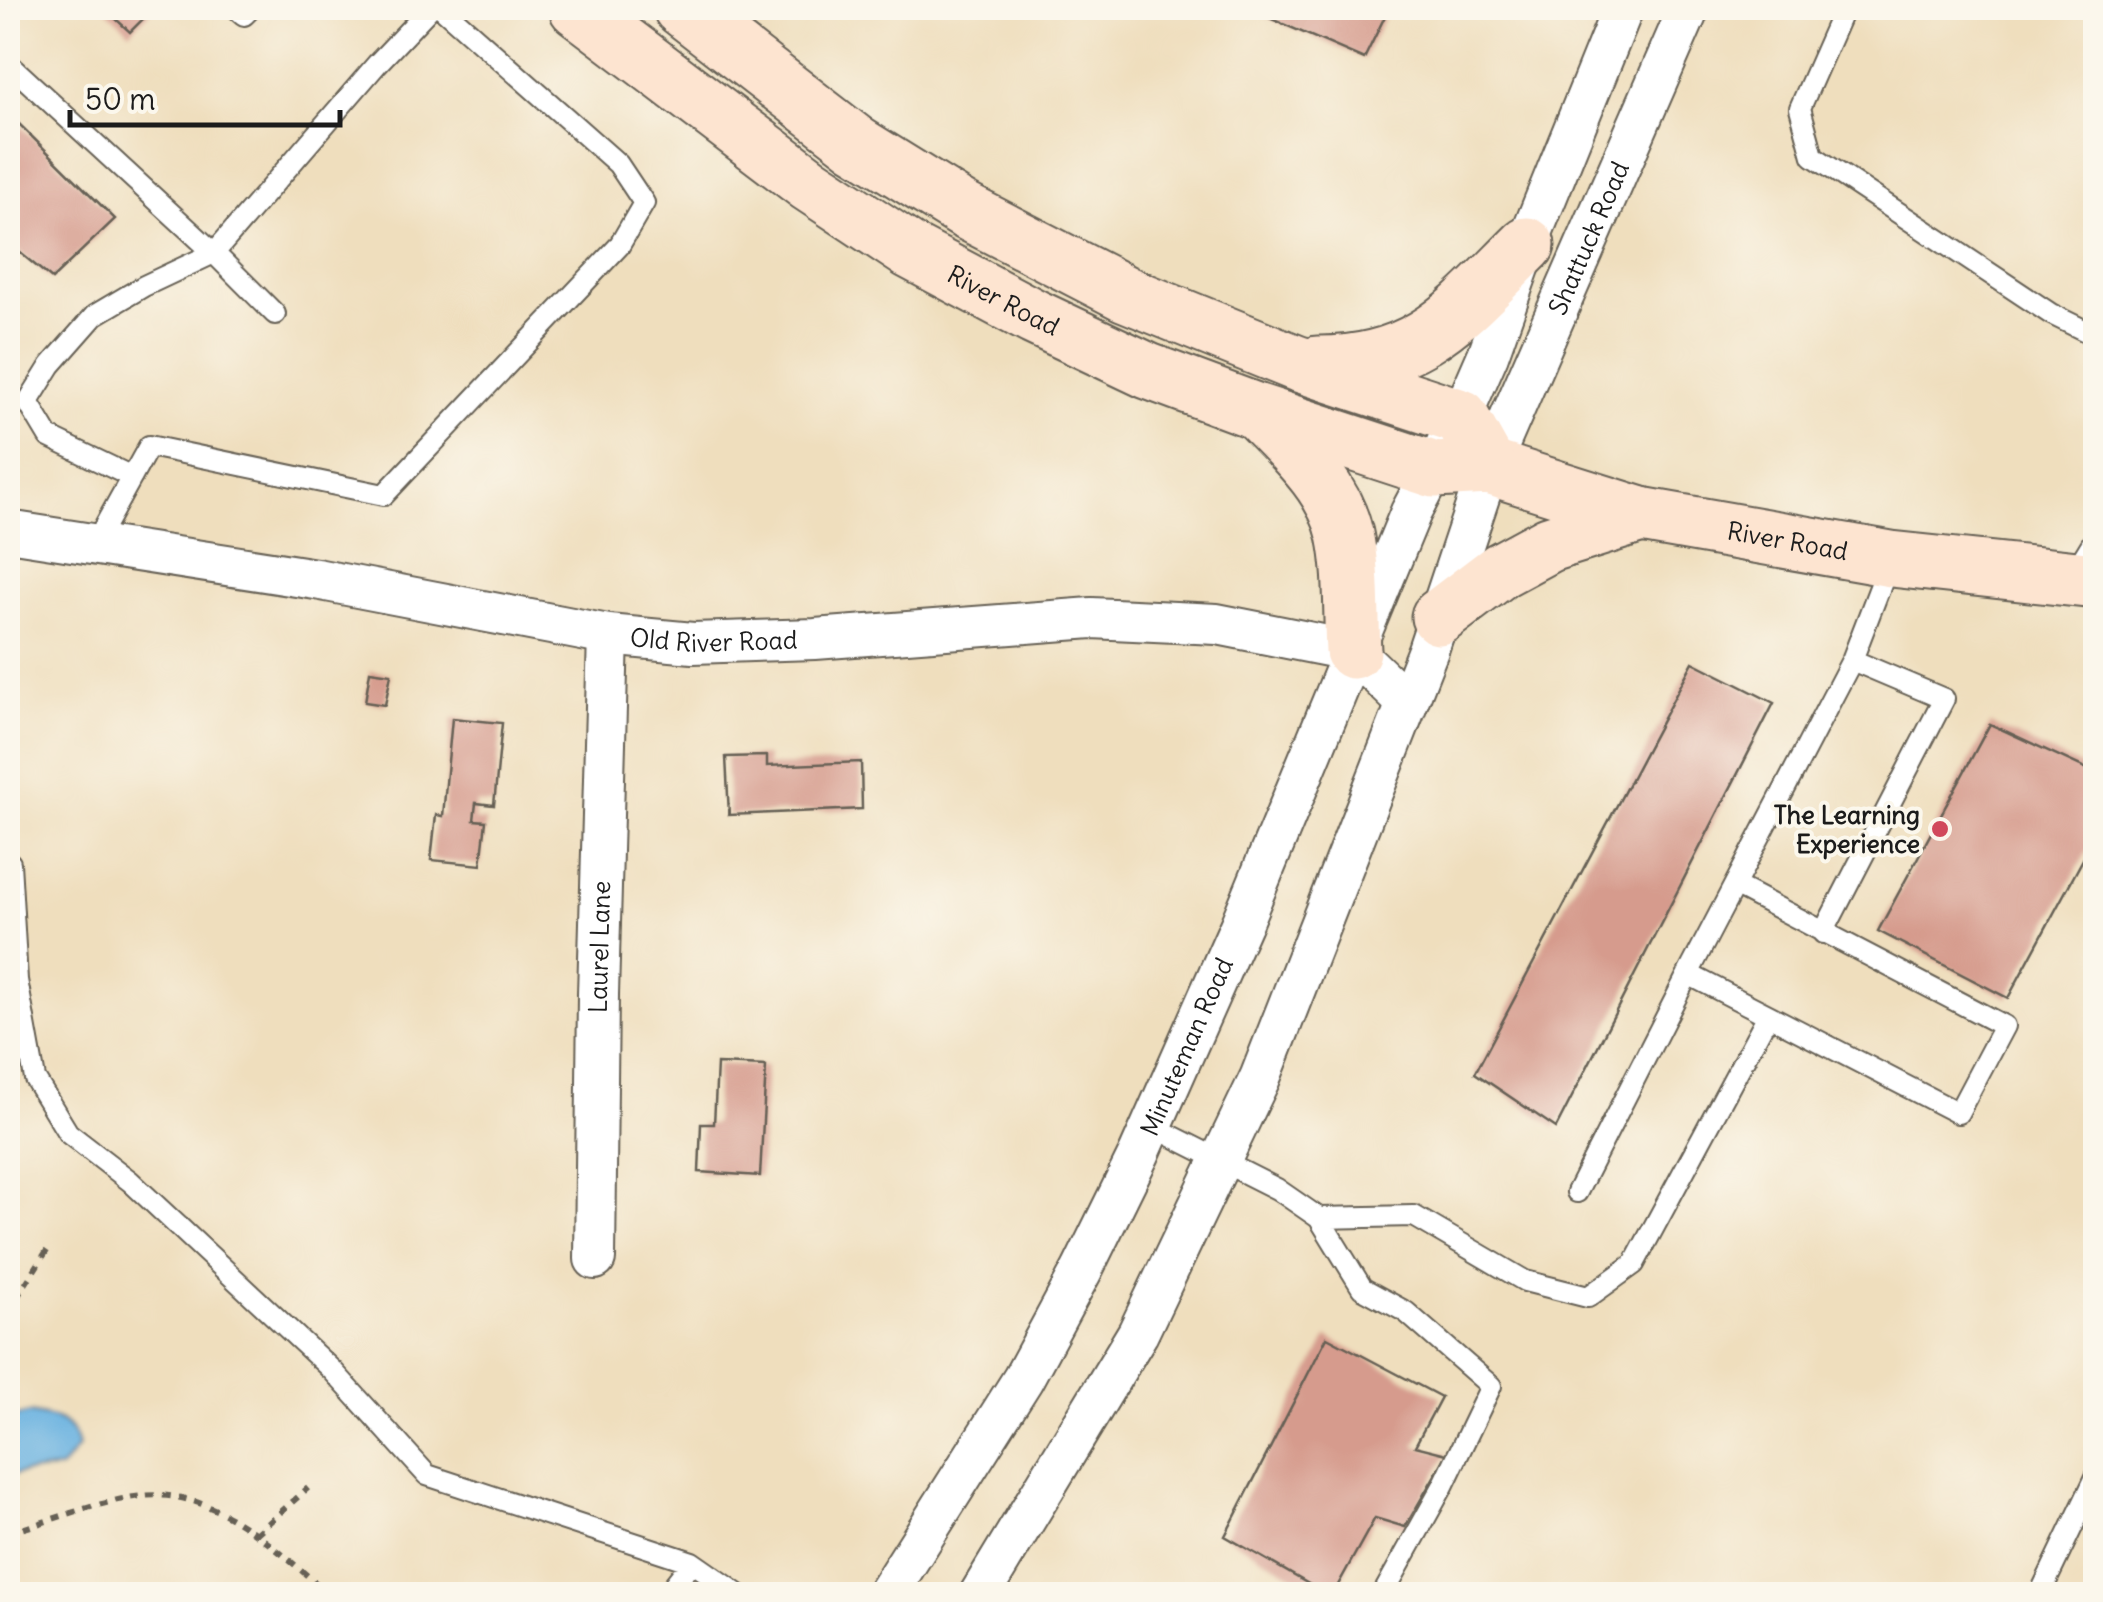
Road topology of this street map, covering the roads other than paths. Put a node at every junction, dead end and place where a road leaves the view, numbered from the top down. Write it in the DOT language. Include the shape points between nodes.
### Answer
graph roads {
  1 [pos="236,8"];
  2 [pos="251,8"];
  3 [pos="430,8"];
  4 [pos="442,8"];
  5 [pos="577,8"];
  6 [pos="681,8"];
  7 [pos="1623,8"];
  8 [pos="1690,8"];
  9 [pos="1844,8"];
  10 [pos="8,63"];
  11 [pos="1527,244"];
  12 [pos="214,253"];
  13 [pos="275,314"];
  14 [pos="2096,336"];
  15 [pos="1296,364"];
  16 [pos="1258,412"];
  17 [pos="1461,417"];
  18 [pos="1489,467"];
  19 [pos="1435,470"];
  20 [pos="132,477"];
  21 [pos="1642,515"];
  22 [pos="8,531"];
  23 [pos="93,546"];
  24 [pos="1891,559"];
  25 [pos="2087,566"];
  26 [pos="1439,616"];
  27 [pos="608,634"];
  28 [pos="1353,651"];
  29 [pos="1852,660"];
  30 [pos="1406,702"];
  31 [pos="8,863"];
  32 [pos="1736,886"];
  33 [pos="1823,933"];
  34 [pos="1688,974"];
  35 [pos="1768,1015"];
  36 [pos="1152,1126"];
  37 [pos="1220,1163"];
  38 [pos="1577,1192"];
  39 [pos="1319,1218"];
  40 [pos="596,1259"];
  41 [pos="2096,1477"];
  42 [pos="692,1562"];
  43 [pos="666,1594"];
  44 [pos="738,1594"];
  45 [pos="887,1594"];
  46 [pos="980,1594"];
  47 [pos="1384,1594"];
  48 [pos="2040,1594"];
  1 -- 2 [label="lane" via="244,15"];
  3 -- 12 [label="lane"];
  4 -- 20 [label="lane" via="618,164 644,203 618,246 384,495 148,446"];
  5 -- 16 [label="main road, River Road" via="809,184 910,251 1148,371"];
  6 -- 15 [label="main road" via="857,144 965,210 1126,294"];
  7 -- 11 [label="street, Shattuck Road"];
  8 -- 18 [label="street, Shattuck Road"];
  9 -- 14 [label="lane" via="1800,108 1813,156 2051,314"];
  10 -- 12 [label="lane"];
  11 -- 15 [label="main road" via="1453,319 1414,345 1354,364"];
  11 -- 17 [label="street, Shattuck Road"];
  12 -- 13 [label="lane"];
  12 -- 20 [label="lane" via="95,315 28,402 49,437"];
  15 -- 17 [label="main road"];
  16 -- 19 [label="main road, River Road"];
  16 -- 28 [label="main road" via="1330,496 1345,533"];
  17 -- 18 [label="main road"];
  17 -- 19 [label="street, Shattuck Road"];
  18 -- 19 [label="main road, River Road"];
  18 -- 21 [label="main road, River Road"];
  18 -- 26 [label="street"];
  19 -- 28 [label="street, Minuteman Road"];
  20 -- 23 [label="lane"];
  21 -- 24 [label="main road, River Road"];
  21 -- 26 [label="main road" via="1549,544"];
  22 -- 23 [label="street, Old River Road"];
  23 -- 27 [label="street, Old River Road" via="316,579"];
  24 -- 25 [label="main road, River Road"];
  24 -- 29 [label="lane"];
  26 -- 30 [label="street"];
  27 -- 28 [label="street, Old River Road" via="692,643 815,639 1092,618 1217,624"];
  27 -- 40 [label="street, Laurel Lane"];
  28 -- 30 [label="street"];
  28 -- 36 [label="street, Minuteman Road"];
  29 -- 32 [label="lane"];
  29 -- 33 [label="lane" via="1944,699"];
  30 -- 37 [label="street" via="1260,1078"];
  31 -- 42 [label="lane" via="17,980 35,1080 68,1134 130,1181 332,1371 427,1474"];
  32 -- 33 [label="lane"];
  32 -- 34 [label="lane"];
  33 -- 35 [label="lane" via="2004,1026 1958,1112"];
  34 -- 35 [label="lane"];
  34 -- 38 [label="lane"];
  35 -- 39 [label="lane" via="1634,1264 1588,1297 1526,1281 1414,1216"];
  36 -- 37 [label="lane"];
  36 -- 45 [label="street, Minuteman Road" via="1023,1379"];
  37 -- 39 [label="lane"];
  37 -- 46 [label="street" via="1138,1332"];
  39 -- 47 [label="lane" via="1362,1288 1406,1312 1491,1386"];
  41 -- 48 [label="lane"];
  42 -- 43 [label="lane"];
  42 -- 44 [label="lane"];
}
